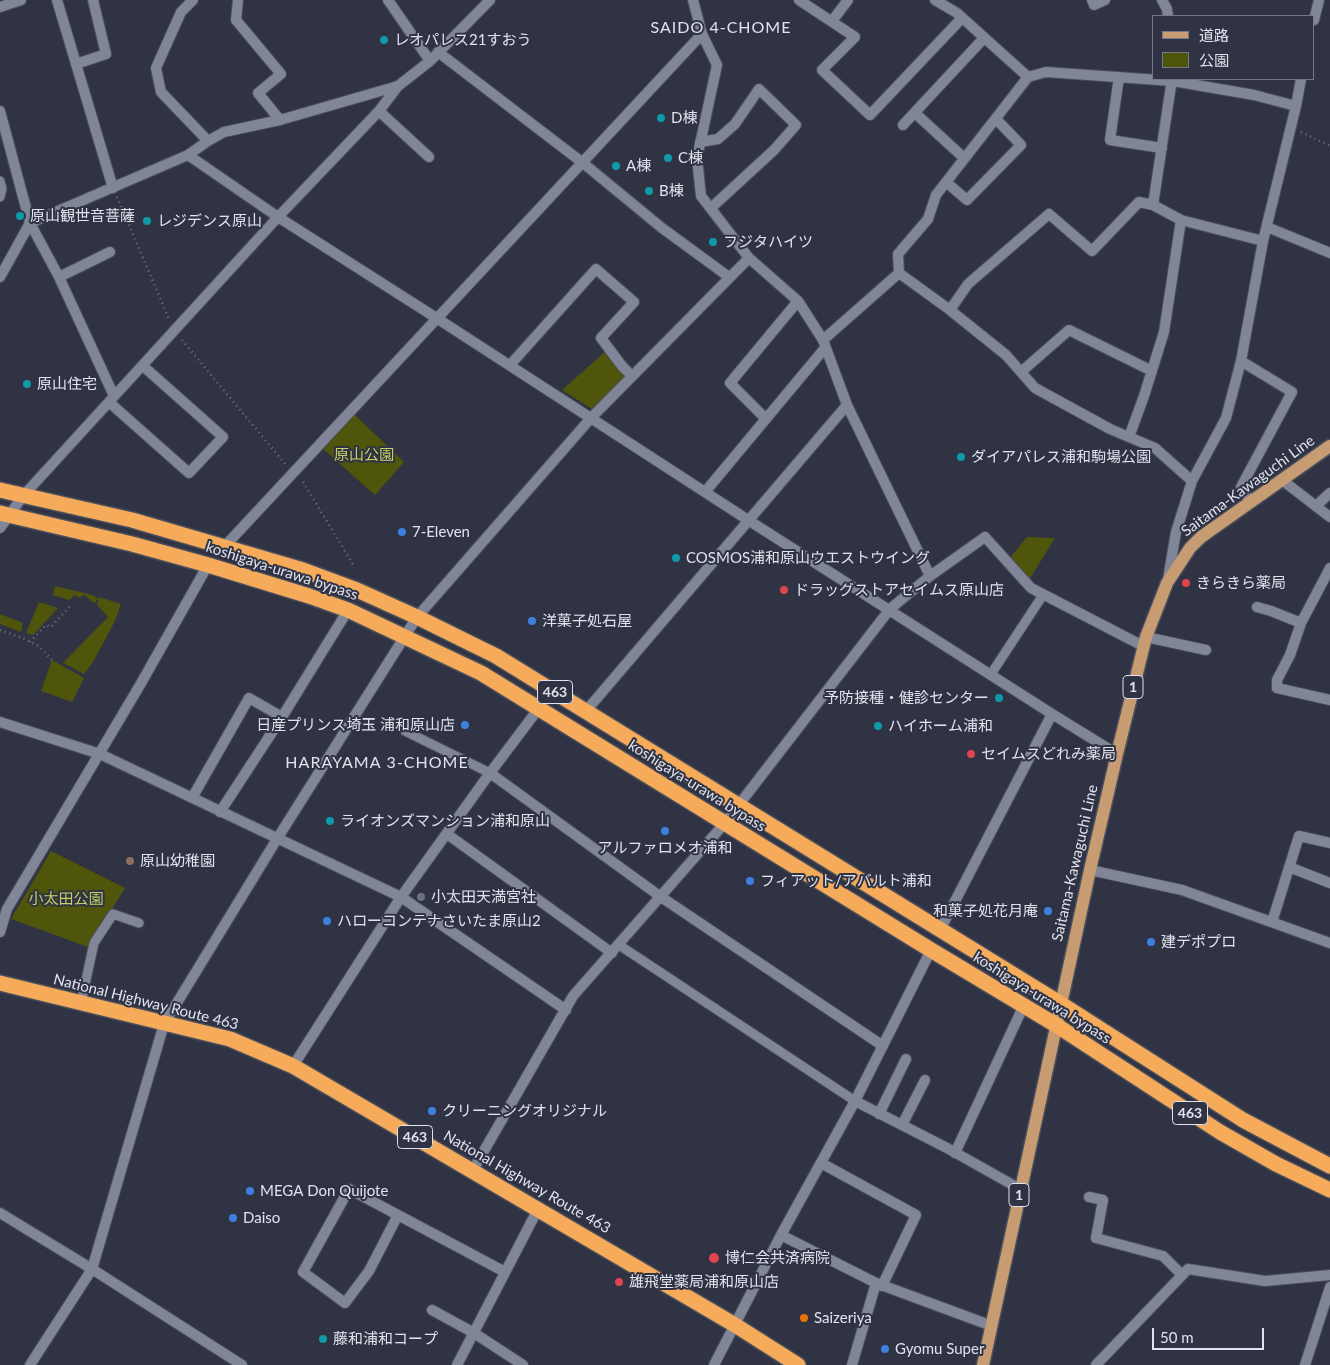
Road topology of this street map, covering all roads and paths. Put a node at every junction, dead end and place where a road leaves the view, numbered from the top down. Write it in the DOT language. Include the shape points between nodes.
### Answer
graph roads {
  1 [pos="21,0"];
  2 [pos="57,0"];
  3 [pos="93,0"];
  4 [pos="193,0"];
  5 [pos="238,0"];
  6 [pos="388,0"];
  7 [pos="490,0"];
  8 [pos="693,0"];
  9 [pos="799,0"];
  10 [pos="848,0"];
  11 [pos="936,0"];
  12 [pos="1092,0"];
  13 [pos="1105,0"];
  14 [pos="1162,0"];
  15 [pos="1319,0"];
  16 [pos="0,7"];
  17 [pos="1168,15"];
  18 [pos="1315,16"];
  19 [pos="962,18"];
  20 [pos="832,21"];
  21 [pos="702,34"];
  22 [pos="984,38"];
  23 [pos="438,52"];
  24 [pos="430,61"];
  25 [pos="76,64"];
  26 [pos="1028,77"];
  27 [pos="1119,77"];
  28 [pos="1152,79"];
  29 [pos="1172,80"];
  30 [pos="1301,80"];
  31 [pos="398,86"];
  32 [pos="1296,106"];
  33 [pos="0,111"];
  34 [pos="379,111"];
  35 [pos="915,113"];
  36 [pos="996,119"];
  37 [pos="280,120"];
  38 [pos="903,125"];
  39 [pos="1291,127"];
  40 [pos="208,141"];
  41 [pos="700,142"];
  42 [pos="1330,146"];
  43 [pos="1162,148"];
  44 [pos="188,155"];
  45 [pos="429,157"];
  46 [pos="964,158"];
  47 [pos="583,163"];
  48 [pos="0,181"];
  49 [pos="946,182"];
  50 [pos="113,188"];
  51 [pos="0,197"];
  52 [pos="1153,205"];
  53 [pos="711,208"];
  54 [pos="278,217"];
  55 [pos="1181,220"];
  56 [pos="30,223"];
  57 [pos="1267,227"];
  58 [pos="1264,241"];
  59 [pos="110,252"];
  60 [pos="1330,253"];
  61 [pos="749,258"];
  62 [pos="1,273"];
  63 [pos="899,273"];
  64 [pos="59,277"];
  65 [pos="729,277"];
  66 [pos="798,301"];
  67 [pos="950,310"];
  68 [pos="438,319"];
  69 [pos="174,330"];
  70 [pos="824,344"];
  71 [pos="1241,362"];
  72 [pos="510,365"];
  73 [pos="143,366"];
  74 [pos="1152,371"];
  75 [pos="1021,372"];
  76 [pos="632,376"];
  77 [pos="112,399"];
  78 [pos="847,405"];
  79 [pos="591,418"];
  80 [pos="766,419"];
  81 [pos="1129,437"];
  82 [pos="1330,446"];
  83 [pos="295,472"];
  84 [pos="1282,480"];
  85 [pos="1192,481"];
  86 [pos="0,490"];
  87 [pos="704,492"];
  88 [pos="1330,493"];
  89 [pos="23,496"];
  90 [pos="1251,502"];
  91 [pos="1316,506"];
  92 [pos="4,514"];
  93 [pos="1330,517"];
  94 [pos="748,520"];
  95 [pos="0,528"];
  96 [pos="225,546"];
  97 [pos="208,565"];
  98 [pos="354,566"];
  99 [pos="1330,568"];
  100 [pos="930,576"];
  101 [pos="1167,583"];
  102 [pos="1043,595"];
  103 [pos="71,605"];
  104 [pos="1257,607"];
  105 [pos="890,609"];
  106 [pos="348,610"];
  107 [pos="417,616"];
  108 [pos="1301,623"];
  109 [pos="0,630"];
  110 [pos="405,636"];
  111 [pos="30,642"];
  112 [pos="1145,642"];
  113 [pos="1206,650"];
  114 [pos="52,660"];
  115 [pos="991,674"];
  116 [pos="1330,700"];
  117 [pos="539,708"];
  118 [pos="586,711"];
  119 [pos="1052,714"];
  120 [pos="282,717"];
  121 [pos="0,722"];
  122 [pos="404,731"];
  123 [pos="100,754"];
  124 [pos="1117,754"];
  125 [pos="490,773"];
  126 [pos="192,798"];
  127 [pos="738,806"];
  128 [pos="220,812"];
  129 [pos="724,824"];
  130 [pos="447,834"];
  131 [pos="277,839"];
  132 [pos="1330,843"];
  133 [pos="1289,867"];
  134 [pos="1090,870"];
  135 [pos="1330,884"];
  136 [pos="661,897"];
  137 [pos="401,898"];
  138 [pos="1272,922"];
  139 [pos="139,923"];
  140 [pos="940,930"];
  141 [pos="0,932"];
  142 [pos="1330,943"];
  143 [pos="615,949"];
  144 [pos="931,950"];
  145 [pos="0,983"];
  146 [pos="81,1003"];
  147 [pos="1061,1004"];
  148 [pos="1024,1005"];
  149 [pos="566,1010"];
  150 [pos="164,1024"];
  151 [pos="1056,1025"];
  152 [pos="883,1046"];
  153 [pos="906,1059"];
  154 [pos="293,1066"];
  155 [pos="925,1080"];
  156 [pos="855,1101"];
  157 [pos="879,1114"];
  158 [pos="902,1125"];
  159 [pos="955,1153"];
  160 [pos="821,1163"];
  161 [pos="1330,1166"];
  162 [pos="473,1170"];
  163 [pos="1020,1189"];
  164 [pos="1330,1190"];
  165 [pos="1089,1198"];
  166 [pos="538,1209"];
  167 [pos="0,1213"];
  168 [pos="398,1216"];
  169 [pos="781,1235"];
  170 [pos="92,1269"];
  171 [pos="505,1272"];
  172 [pos="1182,1275"];
  173 [pos="1330,1275"];
  174 [pos="879,1285"];
  175 [pos="1329,1290"];
  176 [pos="432,1310"];
  177 [pos="735,1325"];
  178 [pos="992,1326"];
  179 [pos="474,1333"];
  180 [pos="30,1365"];
  181 [pos="242,1365"];
  182 [pos="457,1365"];
  183 [pos="523,1365"];
  184 [pos="714,1365"];
  185 [pos="798,1365"];
  186 [pos="852,1365"];
  187 [pos="983,1365"];
  188 [pos="1096,1365"];
  189 [pos="1305,1365"];
  1 -- 16 [label="street"];
  2 -- 25 [label="street"];
  3 -- 25 [label="street" via="106,54"];
  4 -- 40 [label="street" via="181,12 156,68 160,92"];
  5 -- 37 [label="street" via="236,20 281,74 258,93"];
  6 -- 24 [label="street"];
  7 -- 23 [label="street"];
  8 -- 21 [label="street"];
  9 -- 20 [label="street"];
  10 -- 20 [label="street"];
  11 -- 19 [label="street"];
  12 -- 13 [label="street" via="1094,5"];
  14 -- 17 [label="street"];
  15 -- 18 [label="street"];
  19 -- 20 [label="street" via="870,115 822,70 855,37"];
  19 -- 22 [label="street"];
  21 -- 41 [label="street" via="717,65"];
  21 -- 47 [label="street"];
  22 -- 26 [label="street"];
  22 -- 35 [label="street"];
  23 -- 24 [label="street"];
  23 -- 47 [label="street"];
  24 -- 31 [label="street"];
  25 -- 50 [label="street"];
  26 -- 27 [label="street" via="1046,72"];
  26 -- 36 [label="street"];
  27 -- 28 [label="street"];
  27 -- 43 [label="street" via="1110,140"];
  29 -- 32 [label="street"];
  29 -- 43 [label="street"];
  30 -- 32 [label="street"];
  31 -- 34 [label="street"];
  31 -- 37 [label="street"];
  32 -- 39 [label="street"];
  33 -- 56 [label="street"];
  34 -- 45 [label="street"];
  34 -- 54 [label="street"];
  35 -- 38 [label="street"];
  35 -- 46 [label="street"];
  36 -- 46 [label="street"];
  36 -- 49 [label="street" via="1021,145 967,200"];
  37 -- 40 [label="street" via="224,132"];
  39 -- 42 [label="path"];
  39 -- 57 [label="street"];
  40 -- 44 [label="street"];
  41 -- 53 [label="street" via="697,158 701,196"];
  41 -- 53 [label="street" via="718,139 735,124 759,89 796,125 774,150"];
  43 -- 52 [label="street"];
  44 -- 50 [label="street"];
  44 -- 54 [label="street"];
  46 -- 49 [label="street"];
  47 -- 65 [label="street" via="662,228"];
  47 -- 68 [label="street"];
  48 -- 51 [label="lane"];
  49 -- 63 [label="street" via="936,195 928,219 898,254"];
  50 -- 56 [label="street"];
  50 -- 69 [label="path"];
  52 -- 55 [label="street"];
  52 -- 67 [label="street" via="1139,202 1092,251 1049,214 968,284"];
  53 -- 61 [label="street"];
  54 -- 68 [label="street"];
  54 -- 69 [label="street"];
  55 -- 58 [label="street"];
  55 -- 74 [label="street" via="1164,332"];
  56 -- 62 [label="street"];
  56 -- 64 [label="street"];
  57 -- 58 [label="street"];
  57 -- 60 [label="street"];
  58 -- 71 [label="street"];
  59 -- 64 [label="street"];
  61 -- 65 [label="street"];
  61 -- 66 [label="street"];
  63 -- 67 [label="street"];
  63 -- 70 [label="street"];
  64 -- 77 [label="street"];
  65 -- 76 [label="street"];
  66 -- 70 [label="street"];
  66 -- 80 [label="street" via="730,383"];
  67 -- 75 [label="street" via="1006,354"];
  68 -- 72 [label="street"];
  68 -- 83 [label="street"];
  69 -- 73 [label="street"];
  69 -- 83 [label="path"];
  70 -- 78 [label="street"];
  70 -- 80 [label="street"];
  71 -- 85 [label="street" via="1226,418"];
  71 -- 90 [label="street" via="1292,392 1241,487"];
  72 -- 76 [label="street" via="596,269 634,302 601,338"];
  72 -- 79 [label="street"];
  73 -- 77 [label="street"];
  73 -- 77 [label="street" via="222,437 189,472"];
  74 -- 75 [label="street" via="1070,330"];
  74 -- 81 [label="street"];
  75 -- 81 [label="street" via="1035,388"];
  76 -- 79 [label="street"];
  77 -- 89 [label="street"];
  78 -- 94 [label="street"];
  78 -- 100 [label="street"];
  79 -- 87 [label="street"];
  79 -- 107 [label="street"];
  80 -- 87 [label="street"];
  81 -- 85 [label="street" via="1155,448"];
  82 -- 84 [label="main road, Saitama-Kawaguchi Line / 1"];
  83 -- 96 [label="street"];
  83 -- 98 [label="path"];
  84 -- 90 [label="main road, Saitama-Kawaguchi Line / 1"];
  84 -- 91 [label="street"];
  85 -- 101 [label="street" via="1176,532"];
  86 -- 89 [label="highway, koshigaya-urawa bypass / 463"];
  87 -- 94 [label="street"];
  88 -- 91 [label="street"];
  89 -- 92 [label="street"];
  89 -- 96 [label="highway, koshigaya-urawa bypass / 463" via="132,520"];
  90 -- 101 [label="main road, Saitama-Kawaguchi Line / 1" via="1201,537"];
  91 -- 93 [label="street"];
  92 -- 95 [label="street"];
  92 -- 97 [label="highway, koshigaya-urawa bypass / 463"];
  94 -- 105 [label="street"];
  94 -- 118 [label="street"];
  96 -- 107 [label="highway, koshigaya-urawa bypass / 463" via="303,570"];
  97 -- 106 [label="highway, koshigaya-urawa bypass / 463"];
  97 -- 123 [label="street"];
  99 -- 108 [label="street"];
  100 -- 102 [label="street" via="985,537 1031,588"];
  100 -- 105 [label="street"];
  101 -- 112 [label="main road, Saitama-Kawaguchi Line / 1"];
  102 -- 112 [label="street"];
  102 -- 115 [label="lane"];
  103 -- 111 [label="path" via="51,627 46,625"];
  104 -- 108 [label="street"];
  105 -- 115 [label="street"];
  105 -- 127 [label="street"];
  106 -- 110 [label="highway, koshigaya-urawa bypass / 463"];
  106 -- 120 [label="street"];
  107 -- 110 [label="street"];
  107 -- 118 [label="highway, koshigaya-urawa bypass / 463" via="496,656"];
  108 -- 116 [label="street" via="1277,680 1277,688"];
  109 -- 111 [label="path"];
  110 -- 117 [label="highway, koshigaya-urawa bypass / 463" via="481,673"];
  110 -- 131 [label="street"];
  111 -- 114 [label="path"];
  112 -- 113 [label="street"];
  112 -- 124 [label="main road, Saitama-Kawaguchi Line / 1"];
  115 -- 119 [label="street"];
  117 -- 125 [label="street"];
  117 -- 129 [label="highway, koshigaya-urawa bypass / 463"];
  118 -- 127 [label="highway, koshigaya-urawa bypass / 463"];
  119 -- 124 [label="street"];
  119 -- 140 [label="street"];
  120 -- 126 [label="street" via="249,698"];
  120 -- 128 [label="street"];
  121 -- 123 [label="street"];
  122 -- 125 [label="lane"];
  123 -- 126 [label="street"];
  123 -- 141 [label="street" via="7,909"];
  124 -- 134 [label="main road, Saitama-Kawaguchi Line / 1"];
  125 -- 130 [label="street"];
  125 -- 136 [label="street"];
  126 -- 128 [label="street"];
  127 -- 129 [label="street"];
  127 -- 140 [label="highway, koshigaya-urawa bypass / 463"];
  128 -- 131 [label="street"];
  129 -- 136 [label="street"];
  129 -- 144 [label="highway, koshigaya-urawa bypass / 463"];
  130 -- 137 [label="street"];
  130 -- 143 [label="street"];
  131 -- 137 [label="street"];
  131 -- 150 [label="street"];
  132 -- 133 [label="street" via="1299,836"];
  133 -- 135 [label="street"];
  133 -- 138 [label="street"];
  134 -- 138 [label="street" via="1182,890"];
  134 -- 147 [label="main road, Saitama-Kawaguchi Line / 1"];
  136 -- 143 [label="street"];
  136 -- 152 [label="street"];
  137 -- 149 [label="street"];
  137 -- 154 [label="street"];
  138 -- 142 [label="street"];
  139 -- 146 [label="lane" via="113,914 94,942"];
  140 -- 147 [label="highway, koshigaya-urawa bypass / 463"];
  143 -- 149 [label="street" via="573,996"];
  143 -- 156 [label="lane"];
  144 -- 148 [label="highway, koshigaya-urawa bypass / 463"];
  144 -- 152 [label="street"];
  145 -- 146 [label="highway, National Highway Route 463 / 463"];
  146 -- 150 [label="highway, National Highway Route 463 / 463"];
  147 -- 151 [label="main road, Saitama-Kawaguchi Line / 1"];
  147 -- 161 [label="highway, koshigaya-urawa bypass / 463" via="1243,1120"];
  148 -- 151 [label="highway, koshigaya-urawa bypass / 463"];
  148 -- 159 [label="street"];
  149 -- 162 [label="street"];
  150 -- 154 [label="highway, National Highway Route 463 / 463" via="230,1039"];
  150 -- 170 [label="street"];
  151 -- 163 [label="main road, Saitama-Kawaguchi Line / 1"];
  151 -- 164 [label="highway, koshigaya-urawa bypass / 463" via="1220,1132"];
  152 -- 156 [label="street"];
  153 -- 157 [label="street"];
  154 -- 162 [label="highway, National Highway Route 463 / 463"];
  155 -- 158 [label="street"];
  156 -- 157 [label="street"];
  156 -- 160 [label="street"];
  157 -- 158 [label="street"];
  158 -- 159 [label="street"];
  159 -- 163 [label="street"];
  160 -- 169 [label="street"];
  160 -- 174 [label="street" via="916,1215"];
  162 -- 166 [label="highway, National Highway Route 463 / 463"];
  163 -- 178 [label="main road, Saitama-Kawaguchi Line / 1"];
  165 -- 172 [label="street" via="1103,1200 1096,1238 1163,1256"];
  166 -- 171 [label="street"];
  166 -- 177 [label="highway, National Highway Route 463 / 463"];
  167 -- 170 [label="street"];
  168 -- 168 [label="street" via="349,1189 303,1272 345,1303 369,1271"];
  168 -- 171 [label="street"];
  169 -- 174 [label="street"];
  169 -- 177 [label="street"];
  170 -- 180 [label="street"];
  170 -- 181 [label="street"];
  171 -- 179 [label="street"];
  172 -- 173 [label="street" via="1188,1269 1265,1281"];
  172 -- 188 [label="street"];
  174 -- 178 [label="street"];
  174 -- 186 [label="street"];
  175 -- 189 [label="street"];
  176 -- 179 [label="street"];
  177 -- 184 [label="street"];
  177 -- 185 [label="highway, National Highway Route 463 / 463"];
  178 -- 187 [label="main road, Saitama-Kawaguchi Line / 1"];
  179 -- 182 [label="street"];
  179 -- 183 [label="street"];
}
